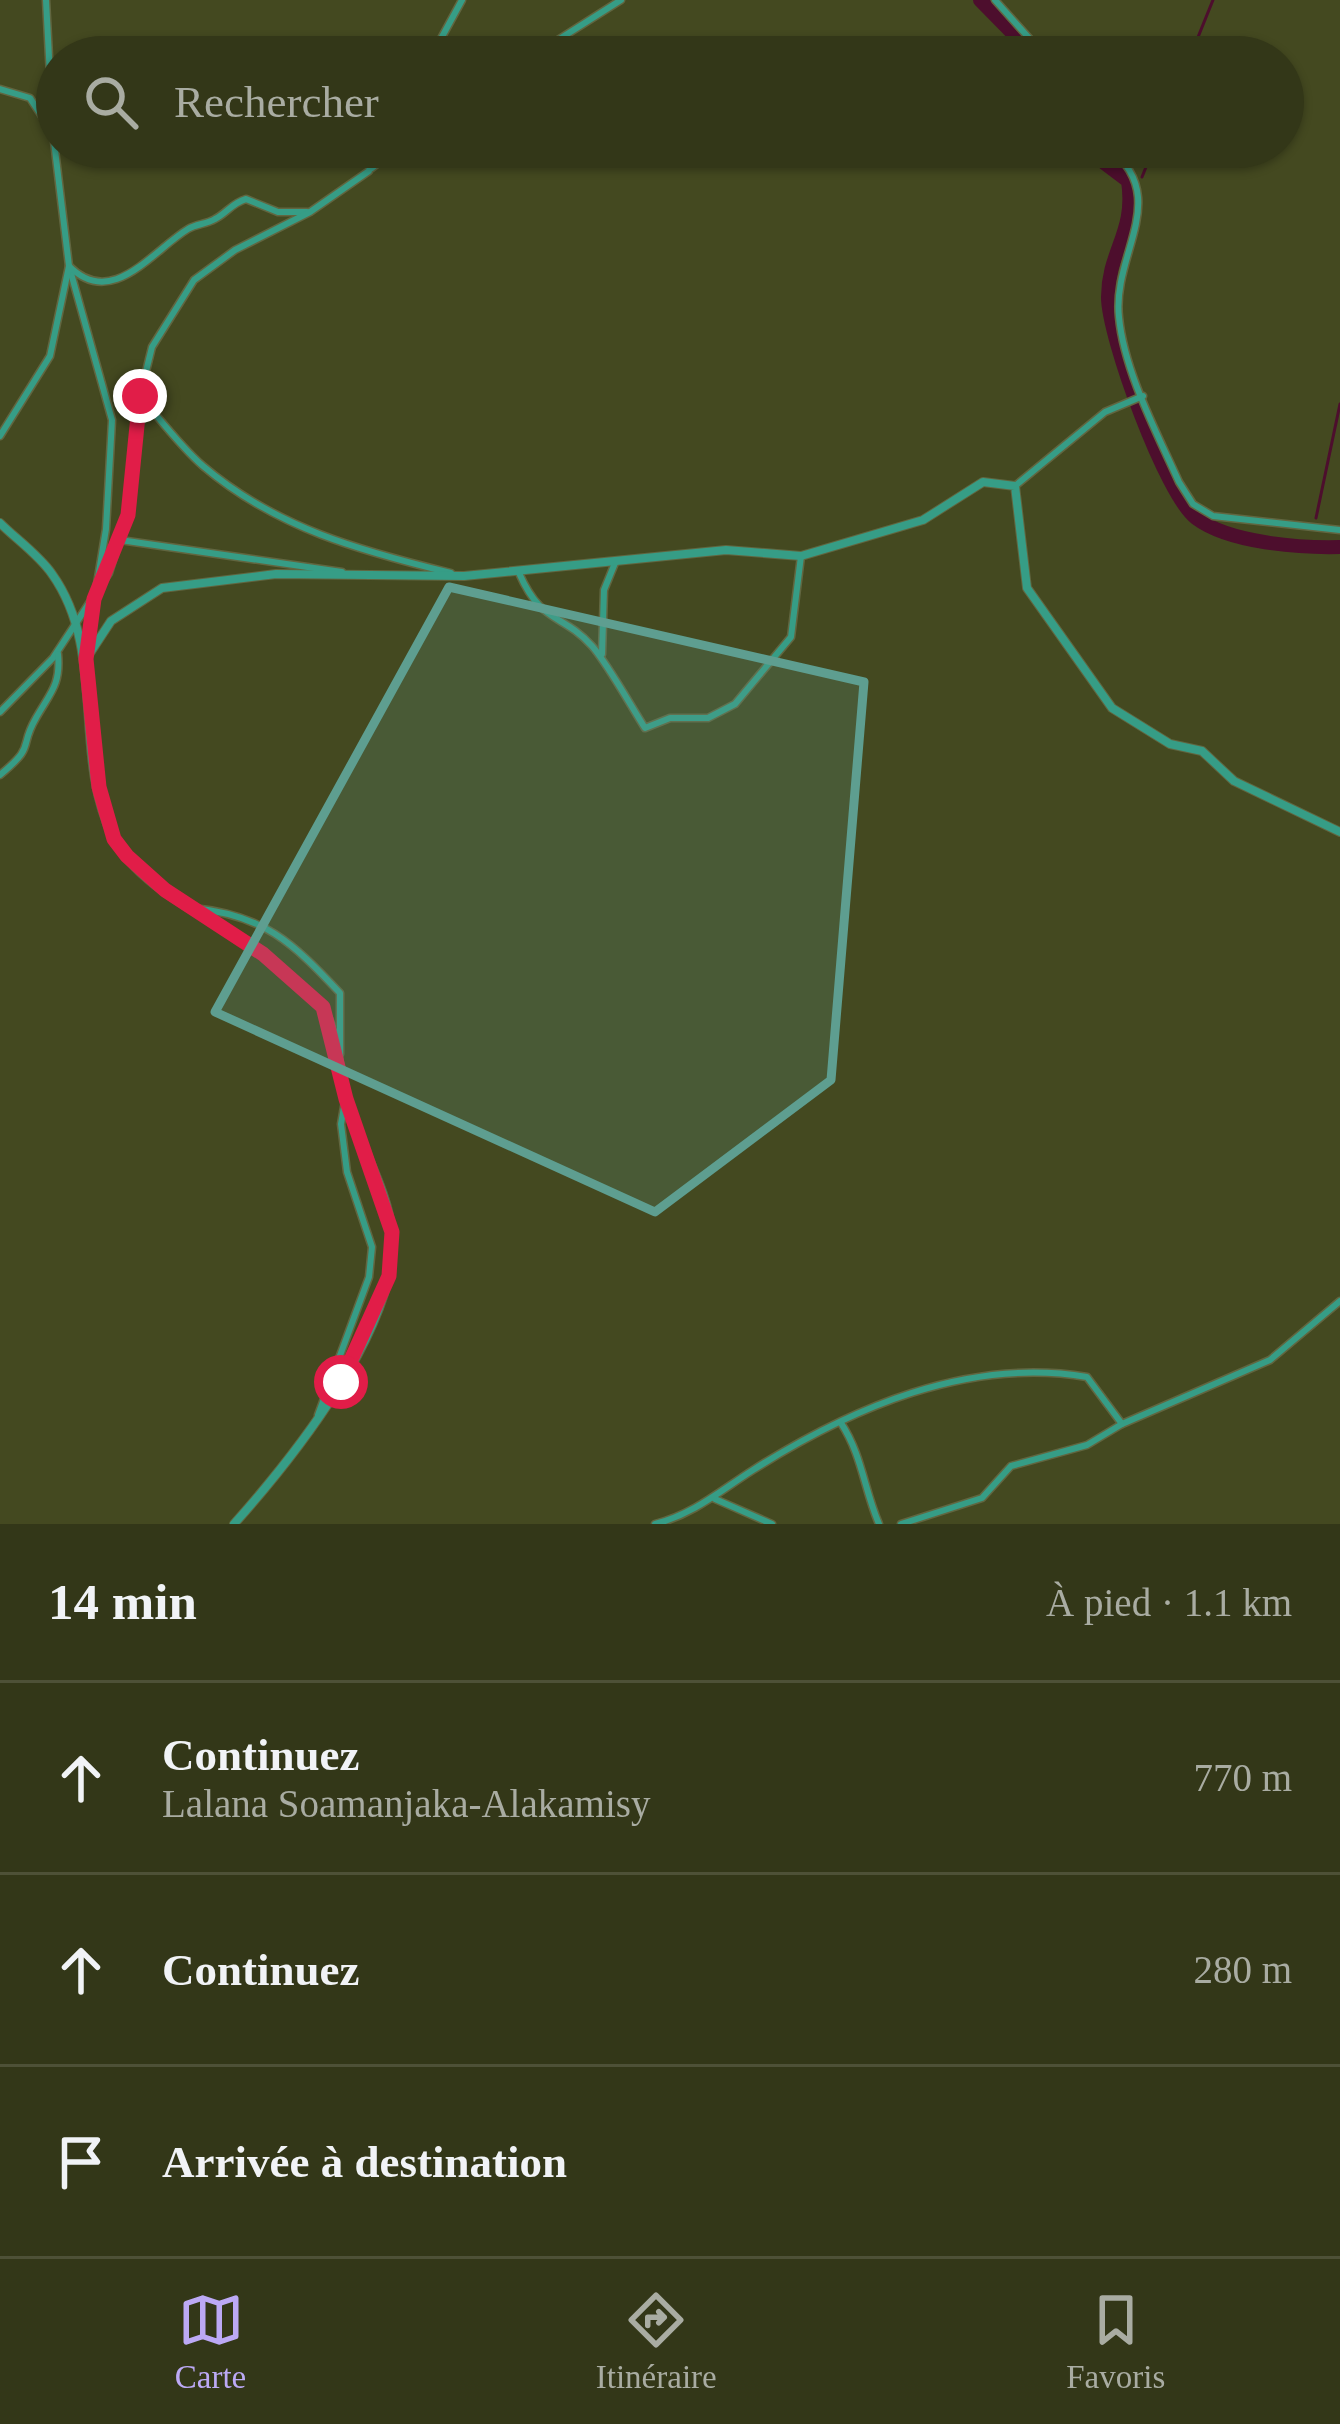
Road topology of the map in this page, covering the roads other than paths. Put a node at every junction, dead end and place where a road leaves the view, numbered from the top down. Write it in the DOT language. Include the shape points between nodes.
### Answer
graph roads {
  1 [pos="46,0"];
  2 [pos="462,0"];
  3 [pos="621,0"];
  4 [pos="995,0"];
  5 [pos="48,36"];
  6 [pos="442,36"];
  7 [pos="564,36"];
  8 [pos="1027,36"];
  9 [pos="0,88"];
  10 [pos="36,108"];
  11 [pos="57,168"];
  12 [pos="370,168"];
  13 [pos="373,168"];
  14 [pos="1129,168"];
  15 [pos="369,171"];
  16 [pos="310,212"];
  17 [pos="69,266"];
  18 [pos="140,396"];
  19 [pos="1138,399"];
  20 [pos="0,436"];
  21 [pos="1015,486"];
  22 [pos="0,523"];
  23 [pos="1340,530"];
  24 [pos="120,540"];
  25 [pos="801,556"];
  26 [pos="616,563"];
  27 [pos="519,573"];
  28 [pos="360,575"];
  29 [pos="464,576"];
  30 [pos="94,599"];
  31 [pos="75,628"];
  32 [pos="57,650"];
  33 [pos="602,658"];
  34 [pos="86,659"];
  35 [pos="0,712"];
  36 [pos="0,775"];
  37 [pos="1340,832"];
  38 [pos="193,908"];
  39 [pos="340,1066"];
  40 [pos="346,1099"];
  41 [pos="1340,1301"];
  42 [pos="840,1421"];
  43 [pos="316,1424"];
  44 [pos="1122,1424"];
  45 [pos="715,1498"];
  46 [pos="234,1524"];
  47 [pos="656,1524"];
  48 [pos="772,1524"];
  49 [pos="880,1524"];
  50 [pos="901,1524"];
  1 -- 5 [label="street"];
  2 -- 6 [label="street"];
  3 -- 7 [label="street"];
  4 -- 8 [label="street"];
  9 -- 10 [label="street"];
  11 -- 17 [label="street"];
  12 -- 15 [label="street"];
  13 -- 15 [label="street"];
  14 -- 19 [label="street" via="1137,231 1119,282 1119,320"];
  15 -- 16 [label="street"];
  16 -- 17 [label="street" via="278,212 246,199 114,281 90,280"];
  16 -- 18 [label="street" via="194,280 152,347"];
  17 -- 20 [label="street" via="50,356"];
  17 -- 30 [label="street" via="112,420"];
  18 -- 24 [label="street"];
  18 -- 29 [label="street" via="201,464 260,508 337,545"];
  19 -- 21 [label="street" via="1105,412"];
  19 -- 23 [label="street" via="1193,504 1213,516"];
  21 -- 25 [label="street" via="983,482 923,520"];
  21 -- 37 [label="street" via="1028,588 1112,707 1170,743 1202,751 1234,781"];
  22 -- 31 [label="street" via="50,570"];
  24 -- 28 [label="street"];
  24 -- 30 [label="street"];
  25 -- 26 [label="street" via="726,550"];
  25 -- 33 [label="street" via="791,638 735,704 708,718 645,728"];
  26 -- 27 [label="street"];
  26 -- 33 [label="street" via="604,590"];
  27 -- 29 [label="street"];
  27 -- 33 [label="street" via="532,603"];
  28 -- 29 [label="street"];
  28 -- 34 [label="street" via="276,574 162,588 111,621"];
  30 -- 31 [label="street"];
  30 -- 34 [label="street"];
  31 -- 32 [label="street"];
  31 -- 34 [label="street"];
  32 -- 35 [label="street"];
  32 -- 36 [label="street" via="52,700 37,715 26,755"];
  34 -- 38 [label="street" via="99,787 114,839"];
  38 -- 39 [label="street" via="323,1007"];
  38 -- 39 [label="street" via="260,922 340,993"];
  39 -- 40 [label="street"];
  40 -- 43 [label="street" via="347,1172 372,1247 370,1277"];
  40 -- 43 [label="street" via="392,1232 389,1276"];
  41 -- 44 [label="street" via="1270,1360"];
  42 -- 44 [label="street" via="950,1379 1052,1371 1087,1377"];
  42 -- 45 [label="street"];
  42 -- 49 [label="street" via="861,1454 864,1489"];
  43 -- 46 [label="street"];
  44 -- 50 [label="street" via="1087,1445 1012,1466 982,1498"];
  45 -- 47 [label="street"];
  45 -- 48 [label="street"];
}
